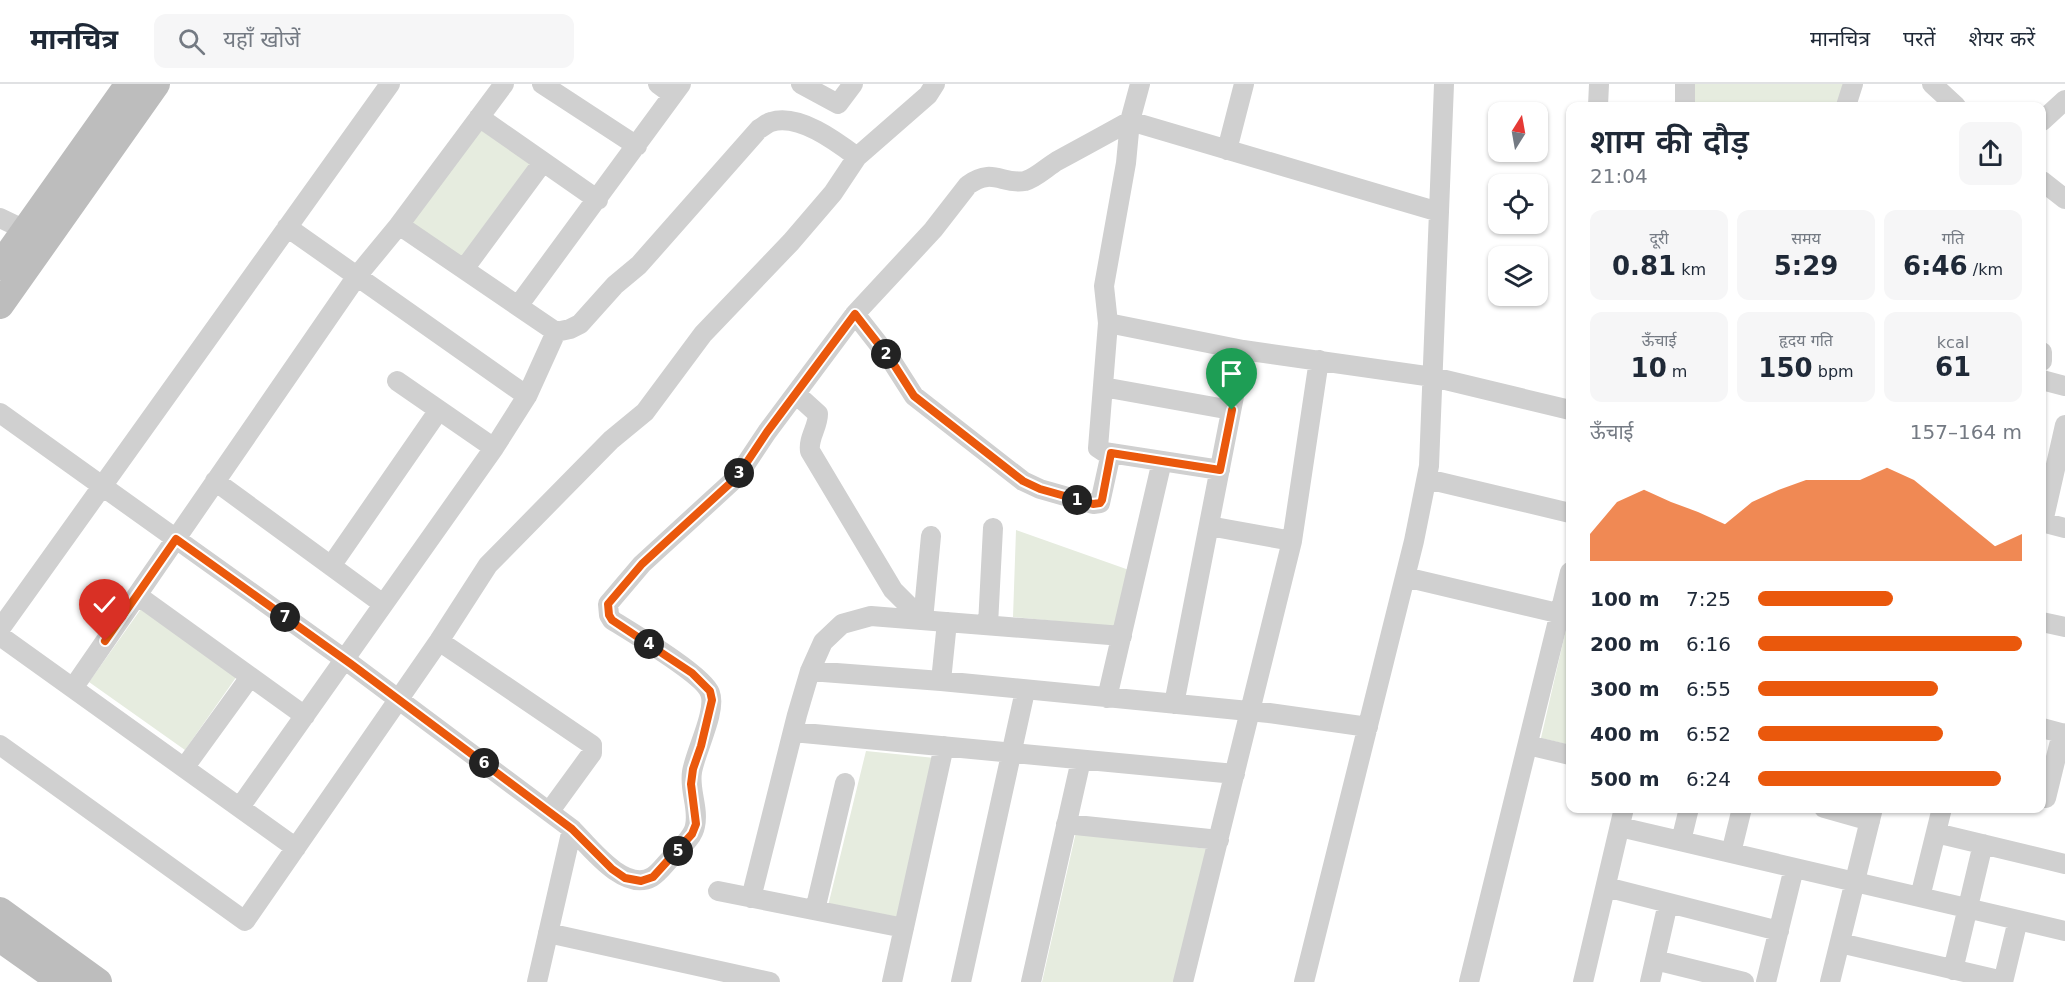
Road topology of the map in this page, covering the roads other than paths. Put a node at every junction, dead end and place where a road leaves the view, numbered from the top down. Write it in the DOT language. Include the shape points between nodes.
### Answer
graph roads {
  1 [pos="129,84"];
  2 [pos="156,84"];
  3 [pos="390,84"];
  4 [pos="504,84"];
  5 [pos="542,84"];
  6 [pos="801,84"];
  7 [pos="853,84"];
  8 [pos="934,84"];
  9 [pos="1140,84"];
  10 [pos="1244,84"];
  11 [pos="1444,84"];
  12 [pos="1599,84"];
  13 [pos="1685,84"];
  14 [pos="1853,84"];
  15 [pos="1932,84"];
  16 [pos="2063,84"];
  17 [pos="671,88"];
  18 [pos="2065,99"];
  19 [pos="1598,102"];
  20 [pos="1685,102"];
  21 [pos="1847,102"];
  22 [pos="1952,102"];
  23 [pos="479,117"];
  24 [pos="2046,117"];
  25 [pos="1130,121"];
  26 [pos="637,146"];
  27 [pos="1227,150"];
  28 [pos="857,157"];
  29 [pos="543,162"];
  30 [pos="2046,184"];
  31 [pos="598,200"];
  32 [pos="2065,200"];
  33 [pos="1439,212"];
  34 [pos="0,218"];
  35 [pos="399,225"];
  36 [pos="287,227"];
  37 [pos="25,230"];
  38 [pos="0,266"];
  39 [pos="464,269"];
  40 [pos="357,276"];
  41 [pos="0,305"];
  42 [pos="518,306"];
  43 [pos="855,314"];
  44 [pos="1108,323"];
  45 [pos="556,332"];
  46 [pos="1244,350"];
  47 [pos="1319,360"];
  48 [pos="1432,377"];
  49 [pos="398,381"];
  50 [pos="2046,381"];
  51 [pos="2065,386"];
  52 [pos="1103,387"];
  53 [pos="796,394"];
  54 [pos="527,396"];
  55 [pos="1566,409"];
  56 [pos="439,410"];
  57 [pos="1232,410"];
  58 [pos="0,413"];
  59 [pos="2065,425"];
  60 [pos="494,448"];
  61 [pos="1111,453"];
  62 [pos="1162,461"];
  63 [pos="1220,470"];
  64 [pos="1427,479"];
  65 [pos="215,481"];
  66 [pos="101,486"];
  67 [pos="2046,505"];
  68 [pos="1566,512"];
  69 [pos="2046,523"];
  70 [pos="1209,526"];
  71 [pos="993,528"];
  72 [pos="2065,528"];
  73 [pos="931,536"];
  74 [pos="176,539"];
  75 [pos="1292,541"];
  76 [pos="330,566"];
  77 [pos="1405,577"];
  78 [pos="137,595"];
  79 [pos="383,604"];
  80 [pos="1565,615"];
  81 [pos="923,620"];
  82 [pos="946,622"];
  83 [pos="2046,623"];
  84 [pos="988,625"];
  85 [pos="2065,627"];
  86 [pos="0,629"];
  87 [pos="0,636"];
  88 [pos="1122,636"];
  89 [pos="439,641"];
  90 [pos="344,659"];
  91 [pos="810,671"];
  92 [pos="250,677"];
  93 [pos="941,681"];
  94 [pos="73,688"];
  95 [pos="1025,691"];
  96 [pos="1107,698"];
  97 [pos="398,699"];
  98 [pos="1174,704"];
  99 [pos="1250,711"];
  100 [pos="305,716"];
  101 [pos="1368,727"];
  102 [pos="2046,729"];
  103 [pos="793,732"];
  104 [pos="2064,734"];
  105 [pos="0,745"];
  106 [pos="1528,745"];
  107 [pos="944,746"];
  108 [pos="1012,753"];
  109 [pos="1566,754"];
  110 [pos="1081,760"];
  111 [pos="184,768"];
  112 [pos="1235,774"];
  113 [pos="845,783"];
  114 [pos="2046,798"];
  115 [pos="240,807"];
  116 [pos="549,812"];
  117 [pos="1688,813"];
  118 [pos="1741,813"];
  119 [pos="1941,813"];
  120 [pos="1872,814"];
  121 [pos="1622,818"];
  122 [pos="1066,824"];
  123 [pos="572,829"];
  124 [pos="1936,833"];
  125 [pos="1218,840"];
  126 [pos="1681,841"];
  127 [pos="1983,844"];
  128 [pos="296,848"];
  129 [pos="1731,853"];
  130 [pos="2065,864"];
  131 [pos="1794,867"];
  132 [pos="1855,882"];
  133 [pos="1606,888"];
  134 [pos="718,891"];
  135 [pos="1920,897"];
  136 [pos="751,898"];
  137 [pos="1668,903"];
  138 [pos="1968,908"];
  139 [pos="815,910"];
  140 [pos="0,911"];
  141 [pos="2018,920"];
  142 [pos="904,928"];
  143 [pos="1779,931"];
  144 [pos="2065,931"];
  145 [pos="548,933"];
  146 [pos="0,938"];
  147 [pos="1840,943"];
  148 [pos="1655,960"];
  149 [pos="1953,970"];
  150 [pos="1702,977"];
  151 [pos="62,982"];
  152 [pos="98,982"];
  153 [pos="537,982"];
  154 [pos="770,982"];
  155 [pos="892,982"];
  156 [pos="961,982"];
  157 [pos="1031,982"];
  158 [pos="1183,982"];
  159 [pos="1304,982"];
  160 [pos="1469,982"];
  161 [pos="1583,982"];
  162 [pos="1650,982"];
  163 [pos="1744,982"];
  164 [pos="1766,982"];
  165 [pos="1830,982"];
  166 [pos="2003,982"];
  1 -- 37 [label="street"];
  2 -- 41 [label="street"];
  3 -- 36 [label="street"];
  4 -- 23 [label="street"];
  5 -- 26 [label="street"];
  6 -- 7 [label="street" via="838,104"];
  8 -- 28 [label="street" via="928,95"];
  9 -- 25 [label="street"];
  10 -- 27 [label="street"];
  11 -- 33 [label="street"];
  12 -- 19 [label="street"];
  13 -- 20 [label="street"];
  14 -- 21 [label="street"];
  15 -- 22 [label="street"];
  16 -- 18 [label="street"];
  17 -- 26 [label="street"];
  18 -- 24 [label="street"];
  23 -- 29 [label="street"];
  23 -- 35 [label="street"];
  25 -- 27 [label="street"];
  25 -- 43 [label="street" via="1026,181 995,176 974,180"];
  25 -- 44 [label="street" via="1104,286"];
  26 -- 31 [label="street"];
  27 -- 33 [label="street"];
  28 -- 45 [label="street" via="824,133 807,126 786,121 772,122 759,129 639,265 580,324"];
  28 -- 89 [label="street" via="833,193 791,242 703,334 645,412 611,440 488,565"];
  29 -- 31 [label="street"];
  29 -- 39 [label="street"];
  30 -- 32 [label="street"];
  31 -- 42 [label="street"];
  33 -- 48 [label="street"];
  34 -- 37 [label="street"];
  35 -- 39 [label="street"];
  35 -- 40 [label="street"];
  36 -- 40 [label="street"];
  36 -- 66 [label="street"];
  37 -- 38 [label="street"];
  39 -- 42 [label="street"];
  40 -- 54 [label="street"];
  40 -- 65 [label="street"];
  42 -- 45 [label="street"];
  43 -- 53 [label="street"];
  43 -- 61 [label="street" via="914,396 1032,486 1100,503"];
  44 -- 46 [label="street"];
  44 -- 52 [label="street"];
  45 -- 54 [label="street"];
  46 -- 47 [label="street"];
  46 -- 57 [label="street"];
  47 -- 48 [label="street"];
  47 -- 75 [label="street"];
  48 -- 55 [label="street"];
  48 -- 64 [label="street"];
  49 -- 56 [label="street"];
  50 -- 51 [label="street"];
  52 -- 57 [label="street"];
  52 -- 61 [label="street" via="1098,448"];
  53 -- 81 [label="street" via="818,414 810,451 893,590"];
  53 -- 123 [label="street" via="737,477 642,564 608,604 612,620 692,673 710,691 709,715 691,784 696,824 692,834 653,877 641,881 625,878 612,869"];
  54 -- 60 [label="street"];
  56 -- 60 [label="street"];
  56 -- 76 [label="street"];
  57 -- 63 [label="street"];
  58 -- 66 [label="street"];
  59 -- 67 [label="street"];
  60 -- 79 [label="street"];
  61 -- 62 [label="street"];
  62 -- 63 [label="street"];
  62 -- 88 [label="street"];
  63 -- 70 [label="street"];
  64 -- 68 [label="street"];
  64 -- 77 [label="street"];
  65 -- 74 [label="street"];
  65 -- 76 [label="street"];
  66 -- 74 [label="street"];
  66 -- 86 [label="street"];
  69 -- 72 [label="street"];
  70 -- 75 [label="street"];
  70 -- 98 [label="street"];
  71 -- 84 [label="street"];
  73 -- 81 [label="street"];
  74 -- 78 [label="street"];
  74 -- 90 [label="street"];
  75 -- 99 [label="street"];
  76 -- 79 [label="street"];
  77 -- 80 [label="street"];
  77 -- 101 [label="street"];
  78 -- 92 [label="street"];
  78 -- 94 [label="street"];
  79 -- 90 [label="street"];
  80 -- 106 [label="street"];
  81 -- 82 [label="street"];
  81 -- 91 [label="street" via="871,616 842,624 824,642"];
  82 -- 84 [label="street"];
  82 -- 93 [label="street"];
  83 -- 85 [label="street"];
  84 -- 88 [label="street"];
  87 -- 94 [label="street"];
  88 -- 96 [label="street"];
  89 -- 97 [label="street"];
  89 -- 116 [label="street" via="592,745 592,753"];
  90 -- 97 [label="street"];
  90 -- 100 [label="street"];
  91 -- 93 [label="street"];
  91 -- 103 [label="street"];
  92 -- 100 [label="street"];
  92 -- 111 [label="street"];
  93 -- 95 [label="street"];
  94 -- 111 [label="street"];
  95 -- 96 [label="street"];
  95 -- 108 [label="street"];
  96 -- 98 [label="street"];
  97 -- 116 [label="street"];
  97 -- 128 [label="street"];
  98 -- 99 [label="street"];
  99 -- 101 [label="street"];
  99 -- 112 [label="street"];
  100 -- 115 [label="street"];
  101 -- 159 [label="street"];
  102 -- 104 [label="street"];
  103 -- 107 [label="street"];
  103 -- 136 [label="street"];
  104 -- 114 [label="street"];
  105 -- 128 [label="street" via="245,921"];
  106 -- 109 [label="street"];
  106 -- 160 [label="street"];
  107 -- 108 [label="street"];
  107 -- 142 [label="street"];
  108 -- 110 [label="street"];
  108 -- 156 [label="street"];
  110 -- 112 [label="street"];
  110 -- 122 [label="street"];
  111 -- 115 [label="street"];
  112 -- 125 [label="street"];
  113 -- 139 [label="street"];
  115 -- 128 [label="street"];
  116 -- 123 [label="street"];
  117 -- 126 [label="street"];
  118 -- 129 [label="street"];
  119 -- 124 [label="street"];
  120 -- 132 [label="street"];
  121 -- 126 [label="street"];
  121 -- 133 [label="street"];
  122 -- 125 [label="street"];
  122 -- 157 [label="street"];
  123 -- 145 [label="street"];
  124 -- 127 [label="street"];
  124 -- 135 [label="street"];
  125 -- 158 [label="street"];
  126 -- 129 [label="street"];
  127 -- 130 [label="street"];
  127 -- 138 [label="street"];
  129 -- 131 [label="street"];
  131 -- 132 [label="street"];
  131 -- 143 [label="street"];
  132 -- 135 [label="street"];
  132 -- 147 [label="street"];
  133 -- 137 [label="street"];
  133 -- 161 [label="street"];
  134 -- 136 [label="street"];
  135 -- 138 [label="street"];
  136 -- 139 [label="street"];
  137 -- 143 [label="street"];
  137 -- 148 [label="street"];
  138 -- 141 [label="street"];
  138 -- 149 [label="street"];
  139 -- 142 [label="street"];
  140 -- 152 [label="street"];
  141 -- 144 [label="street"];
  141 -- 166 [label="street"];
  142 -- 155 [label="street"];
  143 -- 164 [label="street"];
  145 -- 153 [label="street"];
  145 -- 154 [label="street"];
  146 -- 151 [label="street"];
  147 -- 149 [label="street"];
  147 -- 165 [label="street"];
  148 -- 150 [label="street"];
  148 -- 162 [label="street"];
  149 -- 166 [label="street"];
  150 -- 163 [label="street"];
}
